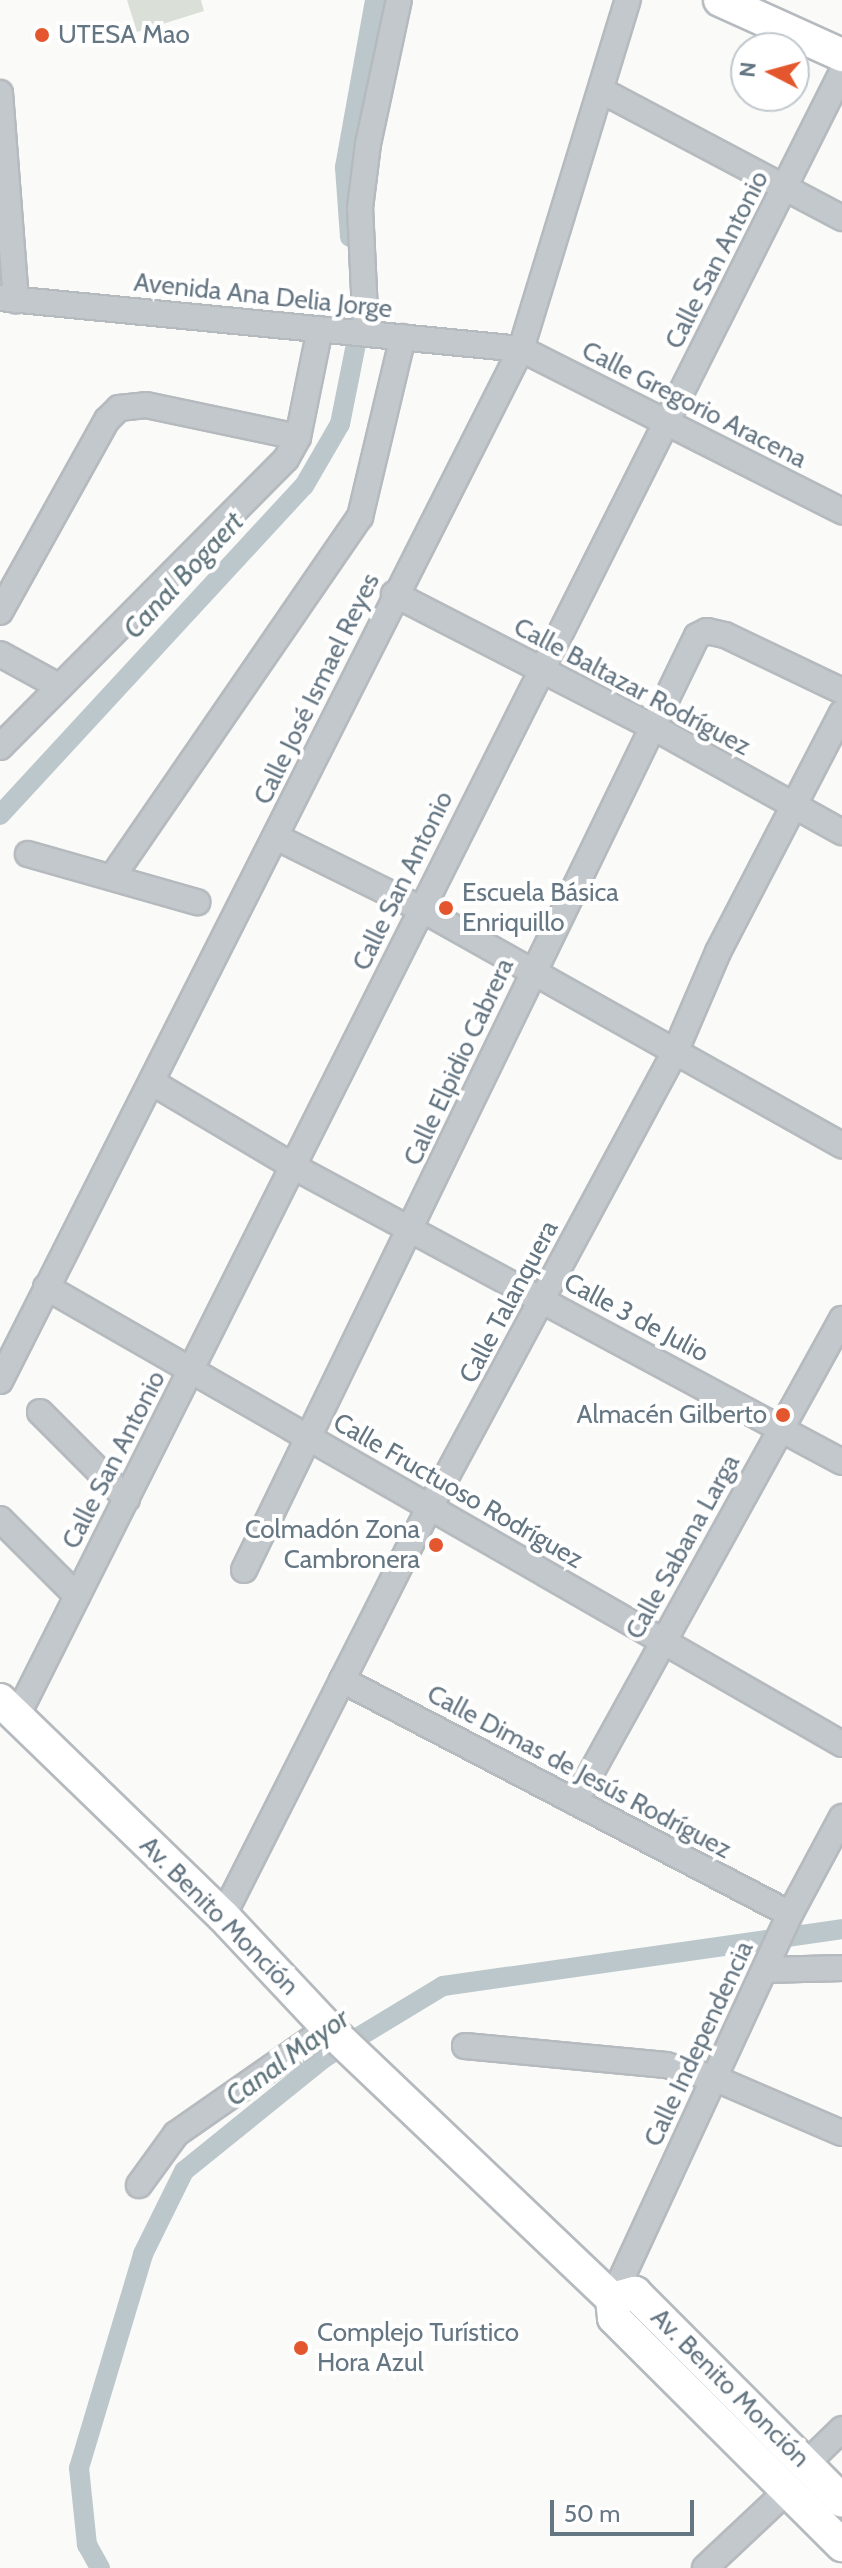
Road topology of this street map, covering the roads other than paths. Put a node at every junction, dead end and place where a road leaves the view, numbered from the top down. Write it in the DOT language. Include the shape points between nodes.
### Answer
graph roads {
  1 [pos="399,0"];
  2 [pos="628,0"];
  3 [pos="720,0"];
  4 [pos="842,55"];
  5 [pos="842,72"];
  6 [pos="604,92"];
  7 [pos="0,93"];
  8 [pos="784,186"];
  9 [pos="842,218"];
  10 [pos="8,299"];
  11 [pos="320,329"];
  12 [pos="366,334"];
  13 [pos="403,337"];
  14 [pos="521,349"];
  15 [pos="666,423"];
  16 [pos="298,437"];
  17 [pos="842,511"];
  18 [pos="394,594"];
  19 [pos="0,612"];
  20 [pos="0,654"];
  21 [pos="540,667"];
  22 [pos="60,687"];
  23 [pos="842,691"];
  24 [pos="842,713"];
  25 [pos="655,728"];
  26 [pos="0,747"];
  27 [pos="794,807"];
  28 [pos="842,832"];
  29 [pos="276,837"];
  30 [pos="28,854"];
  31 [pos="113,876"];
  32 [pos="197,902"];
  33 [pos="421,909"];
  34 [pos="533,971"];
  35 [pos="676,1050"];
  36 [pos="153,1083"];
  37 [pos="842,1145"];
  38 [pos="296,1168"];
  39 [pos="410,1229"];
  40 [pos="46,1287"];
  41 [pos="542,1301"];
  42 [pos="842,1319"];
  43 [pos="191,1368"];
  44 [pos="0,1381"];
  45 [pos="40,1412"];
  46 [pos="781,1427"];
  47 [pos="306,1435"];
  48 [pos="842,1462"];
  49 [pos="127,1499"];
  50 [pos="430,1507"];
  51 [pos="0,1519"];
  52 [pos="244,1570"];
  53 [pos="77,1596"];
  54 [pos="662,1642"];
  55 [pos="342,1680"];
  56 [pos="9,1708"];
  57 [pos="842,1744"];
  58 [pos="575,1802"];
  59 [pos="842,1817"];
  60 [pos="223,1916"];
  61 [pos="789,1917"];
  62 [pos="767,1965"];
  63 [pos="842,1968"];
  64 [pos="330,2030"];
  65 [pos="465,2046"];
  66 [pos="714,2078"];
  67 [pos="842,2133"];
  68 [pos="139,2185"];
  69 [pos="612,2299"];
  70 [pos="842,2429"];
  71 [pos="806,2464"];
  72 [pos="787,2491"];
  73 [pos="842,2501"];
  74 [pos="842,2545"];
  75 [pos="705,2568"];
  1 -- 12 [label="street" via="360,208"];
  2 -- 6 [label="street, Calle José Ismael Reyes"];
  3 -- 4 [label="main road"];
  5 -- 8 [label="street, Calle San Antonio"];
  6 -- 8 [label="street"];
  6 -- 14 [label="street, Calle José Ismael Reyes"];
  7 -- 10 [label="street"];
  8 -- 9 [label="street"];
  8 -- 15 [label="street, Calle San Antonio"];
  10 -- 11 [label="street, Avenida Ana Delia Jorge"];
  11 -- 12 [label="street, Avenida Ana Delia Jorge"];
  11 -- 16 [label="street"];
  12 -- 13 [label="street, Avenida Ana Delia Jorge"];
  13 -- 14 [label="street, Avenida Ana Delia Jorge"];
  13 -- 31 [label="street" via="360,517"];
  14 -- 15 [label="street, Calle Gregorio Aracena"];
  14 -- 18 [label="street, Calle José Ismael Reyes"];
  15 -- 17 [label="street, Calle Gregorio Aracena"];
  15 -- 21 [label="street, Calle San Antonio"];
  16 -- 19 [label="street" via="146,405 119,408 107,420"];
  16 -- 22 [label="street" via="263,487"];
  18 -- 21 [label="street, Calle Baltazar Rodríguez"];
  18 -- 29 [label="street, Calle José Ismael Reyes"];
  20 -- 22 [label="street"];
  21 -- 25 [label="street, Calle Baltazar Rodríguez"];
  21 -- 33 [label="street, Calle San Antonio"];
  22 -- 26 [label="street"];
  23 -- 25 [label="street, Calle Elpidio Cabrera" via="707,631 697,636"];
  24 -- 27 [label="street, Calle Talanquera"];
  25 -- 27 [label="street, Calle Baltazar Rodríguez"];
  25 -- 34 [label="street, Calle Elpidio Cabrera"];
  27 -- 28 [label="street, Calle Baltazar Rodríguez"];
  27 -- 35 [label="street, Calle Talanquera" via="718,952"];
  29 -- 33 [label="street"];
  29 -- 36 [label="street, Calle José Ismael Reyes"];
  30 -- 31 [label="street"];
  31 -- 32 [label="street"];
  33 -- 34 [label="street"];
  33 -- 38 [label="street, Calle San Antonio"];
  34 -- 35 [label="street"];
  34 -- 39 [label="street, Calle Elpidio Cabrera"];
  35 -- 37 [label="street"];
  35 -- 41 [label="street, Calle Talanquera"];
  36 -- 38 [label="street, Calle 3 de Julio"];
  36 -- 40 [label="street, Calle José Ismael Reyes"];
  38 -- 39 [label="street, Calle 3 de Julio"];
  38 -- 43 [label="street, Calle San Antonio"];
  39 -- 41 [label="street, Calle 3 de Julio"];
  39 -- 47 [label="street, Calle Elpidio Cabrera"];
  40 -- 43 [label="street, Calle Fructuoso Rodríguez"];
  40 -- 44 [label="street, Calle José Ismael Reyes"];
  41 -- 46 [label="street, Calle 3 de Julio"];
  41 -- 50 [label="street, Calle Talanquera"];
  42 -- 46 [label="street, Calle Sabana Larga"];
  43 -- 47 [label="street, Calle Fructuoso Rodríguez"];
  43 -- 49 [label="street, Calle San Antonio"];
  45 -- 49 [label="street"];
  46 -- 48 [label="street, Calle 3 de Julio"];
  46 -- 54 [label="street, Calle Sabana Larga"];
  47 -- 50 [label="street, Calle Fructuoso Rodríguez"];
  47 -- 52 [label="street, Calle Elpidio Cabrera"];
  49 -- 53 [label="street, Calle San Antonio"];
  50 -- 54 [label="street, Calle Fructuoso Rodríguez"];
  50 -- 55 [label="street, Calle Talanquera"];
  51 -- 53 [label="street"];
  53 -- 56 [label="street, Calle San Antonio"];
  54 -- 57 [label="street, Calle Fructuoso Rodríguez"];
  54 -- 58 [label="street, Calle Sabana Larga"];
  55 -- 58 [label="street, Calle Dimas de Jesús Rodríguez"];
  55 -- 60 [label="street, Calle Talanquera"];
  56 -- 60 [label="main road, Av. Benito Monción"];
  58 -- 61 [label="street, Calle Dimas de Jesús Rodríguez"];
  59 -- 61 [label="street, Calle Independencia"];
  60 -- 64 [label="main road, Av. Benito Monción"];
  61 -- 62 [label="street, Calle Independencia"];
  62 -- 63 [label="street"];
  62 -- 66 [label="street, Calle Independencia"];
  64 -- 68 [label="street" via="176,2134"];
  64 -- 69 [label="main road, Av. Benito Monción"];
  65 -- 66 [label="street" via="621,2059"];
  66 -- 67 [label="street"];
  66 -- 69 [label="street, Calle Independencia"];
  69 -- 71 [label="main road, Av. Benito Monción" via="635,2293"];
  69 -- 72 [label="main road, Av. Benito Monción" via="614,2318"];
  70 -- 71 [label="street"];
  71 -- 73 [label="main road, Av. Benito Monción"];
  72 -- 74 [label="main road, Av. Benito Monción"];
  72 -- 75 [label="street"];
}
